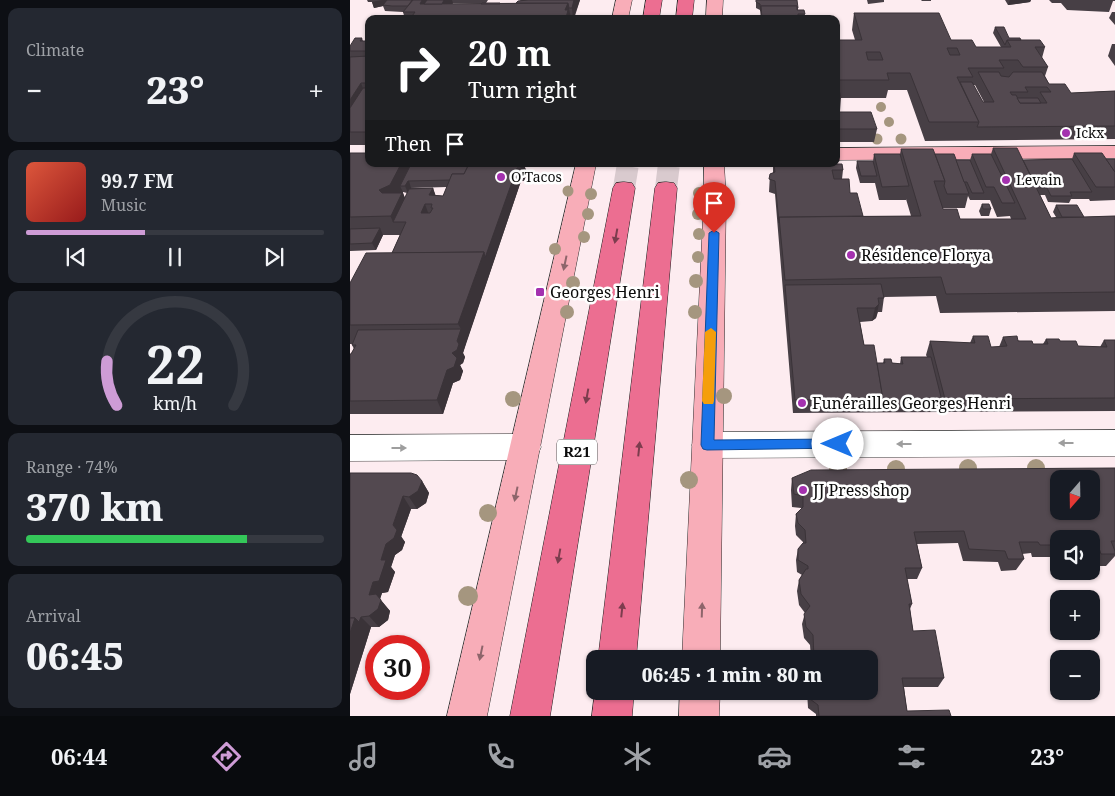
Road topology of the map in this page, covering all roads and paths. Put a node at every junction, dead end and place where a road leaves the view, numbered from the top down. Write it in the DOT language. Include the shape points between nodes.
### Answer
graph roads {
  1 [pos="624,0"];
  2 [pos="654,0"];
  3 [pos="686,0"];
  4 [pos="715,0"];
  5 [pos="621,15"];
  6 [pos="652,15"];
  7 [pos="684,15"];
  8 [pos="714,15"];
  9 [pos="1115,152"];
  10 [pos="840,154"];
  11 [pos="585,167"];
  12 [pos="714,167"];
  13 [pos="624,188"];
  14 [pos="666,188"];
  15 [pos="1115,443"];
  16 [pos="707,445"];
  17 [pos="526,447"];
  18 [pos="350,448"];
  19 [pos="618,650"];
  20 [pos="701,650"];
  21 [pos="613,700"];
  22 [pos="700,700"];
  23 [pos="467,716"];
  24 [pos="530,716"];
  25 [pos="612,716"];
  26 [pos="699,716"];
  1 -- 5 [label="main road"];
  2 -- 6 [label="main road"];
  3 -- 7 [label="main road"];
  4 -- 8 [label="main road"];
  9 -- 10 [label="main road"];
  11 -- 17 [label="main road, one-way"];
  12 -- 16 [label="main road"];
  13 -- 24 [label="main road, R21, one-way"];
  19 -- 14 [label="main road, one-way"];
  15 -- 16 [label="street, one-way"];
  20 -- 16 [label="main road, one-way"];
  18 -- 17 [label="street, one-way"];
  17 -- 23 [label="main road, one-way"];
  21 -- 25 [label="main road"];
  22 -- 26 [label="main road"];
}
